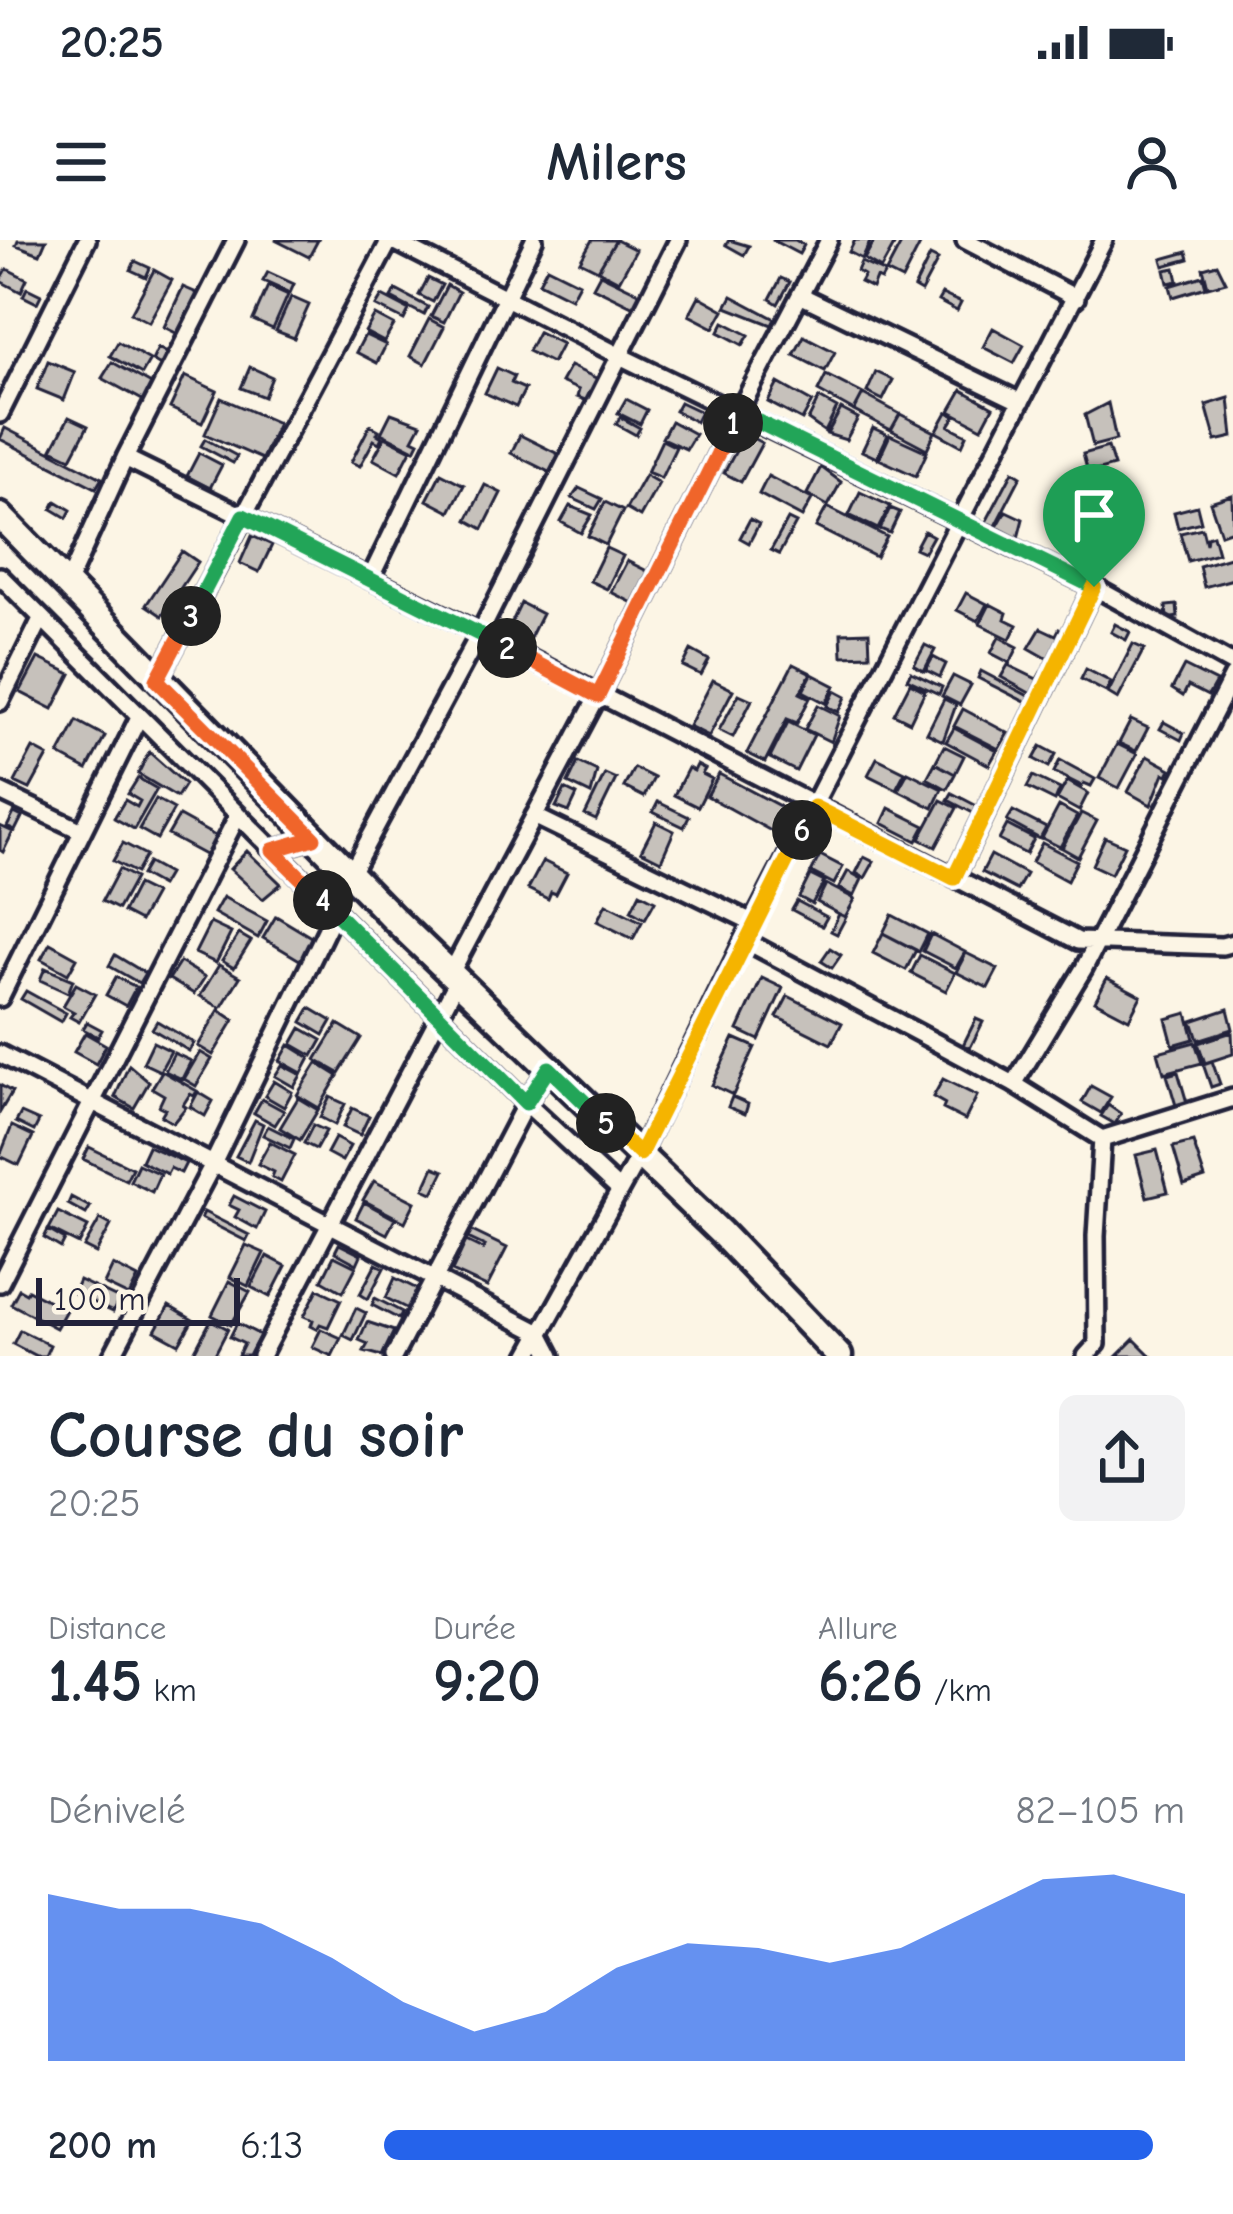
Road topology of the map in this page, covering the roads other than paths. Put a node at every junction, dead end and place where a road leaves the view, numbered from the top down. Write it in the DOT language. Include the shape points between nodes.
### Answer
graph roads {
  1 [pos="87,240"];
  2 [pos="236,240"];
  3 [pos="391,240"];
  4 [pos="534,240"];
  5 [pos="678,240"];
  6 [pos="830,240"];
  7 [pos="965,240"];
  8 [pos="1104,240"];
  9 [pos="507,296"];
  10 [pos="802,296"];
  11 [pos="1076,298"];
  12 [pos="622,357"];
  13 [pos="1021,403"];
  14 [pos="738,412"];
  15 [pos="0,414"];
  16 [pos="125,458"];
  17 [pos="0,516"];
  18 [pos="243,516"];
  19 [pos="960,520"];
  20 [pos="0,576"];
  21 [pos="370,579"];
  22 [pos="67,585"];
  23 [pos="1094,587"];
  24 [pos="41,619"];
  25 [pos="480,634"];
  26 [pos="1233,664"];
  27 [pos="1233,676"];
  28 [pos="157,680"];
  29 [pos="598,696"];
  30 [pos="0,702"];
  31 [pos="139,717"];
  32 [pos="0,792"];
  33 [pos="814,807"];
  34 [pos="238,815"];
  35 [pos="535,816"];
  36 [pos="82,831"];
  37 [pos="314,838"];
  38 [pos="273,850"];
  39 [pos="351,873"];
  40 [pos="954,878"];
  41 [pos="335,912"];
  42 [pos="752,922"];
  43 [pos="744,940"];
  44 [pos="1098,941"];
  45 [pos="1233,944"];
  46 [pos="454,977"];
  47 [pos="0,998"];
  48 [pos="441,1018"];
  49 [pos="0,1054"];
  50 [pos="549,1068"];
  51 [pos="1014,1084"];
  52 [pos="1233,1098"];
  53 [pos="92,1101"];
  54 [pos="526,1103"];
  55 [pos="1102,1138"];
  56 [pos="640,1154"];
  57 [pos="213,1164"];
  58 [pos="618,1189"];
  59 [pos="328,1223"];
  60 [pos="433,1277"];
  61 [pos="0,1283"];
  62 [pos="540,1333"];
  63 [pos="112,1356"];
  64 [pos="261,1356"];
  65 [pos="394,1356"];
  66 [pos="528,1356"];
  67 [pos="552,1356"];
  68 [pos="838,1356"];
  69 [pos="1087,1356"];
  1 -- 15 [label="street"];
  2 -- 16 [label="street"];
  3 -- 9 [label="street"];
  3 -- 18 [label="street"];
  4 -- 9 [label="street"];
  5 -- 12 [label="street"];
  6 -- 10 [label="street"];
  7 -- 11 [label="street"];
  8 -- 11 [label="street"];
  9 -- 12 [label="street"];
  9 -- 21 [label="street"];
  10 -- 13 [label="street"];
  10 -- 14 [label="street"];
  11 -- 13 [label="street"];
  12 -- 14 [label="street"];
  12 -- 25 [label="street"];
  13 -- 19 [label="street"];
  14 -- 19 [label="street"];
  14 -- 29 [label="street"];
  16 -- 18 [label="street"];
  16 -- 22 [label="street"];
  17 -- 22 [label="main road"];
  18 -- 21 [label="street"];
  18 -- 28 [label="street"];
  19 -- 23 [label="street"];
  19 -- 33 [label="street"];
  20 -- 24 [label="street"];
  21 -- 25 [label="street"];
  22 -- 28 [label="main road"];
  23 -- 26 [label="street"];
  23 -- 40 [label="street"];
  24 -- 30 [label="street"];
  24 -- 31 [label="street"];
  25 -- 29 [label="street"];
  25 -- 39 [label="street"];
  27 -- 44 [label="street"];
  28 -- 37 [label="main road"];
  29 -- 33 [label="street"];
  29 -- 35 [label="street"];
  31 -- 34 [label="street"];
  31 -- 36 [label="street"];
  32 -- 36 [label="street"];
  33 -- 40 [label="street"];
  33 -- 42 [label="street"];
  34 -- 38 [label="street"];
  34 -- 53 [label="street"];
  35 -- 42 [label="street"];
  35 -- 46 [label="street"];
  36 -- 47 [label="street"];
  37 -- 38 [label="street"];
  37 -- 39 [label="main road"];
  38 -- 41 [label="street"];
  39 -- 46 [label="main road"];
  40 -- 44 [label="street" via="1078,940"];
  41 -- 48 [label="street"];
  41 -- 57 [label="street"];
  42 -- 43 [label="street"];
  43 -- 51 [label="street"];
  43 -- 56 [label="street"];
  44 -- 45 [label="street"];
  44 -- 51 [label="street"];
  46 -- 48 [label="street"];
  46 -- 50 [label="main road"];
  48 -- 54 [label="street"];
  48 -- 59 [label="street"];
  49 -- 53 [label="street"];
  50 -- 54 [label="street"];
  50 -- 56 [label="main road"];
  51 -- 55 [label="street"];
  52 -- 55 [label="street"];
  53 -- 57 [label="street"];
  53 -- 61 [label="street"];
  54 -- 58 [label="street"];
  54 -- 60 [label="street"];
  55 -- 69 [label="street" via="1097,1344"];
  56 -- 58 [label="street"];
  56 -- 68 [label="main road"];
  57 -- 59 [label="street"];
  57 -- 63 [label="street"];
  58 -- 62 [label="street"];
  59 -- 60 [label="street"];
  59 -- 64 [label="street"];
  60 -- 62 [label="street"];
  60 -- 65 [label="street"];
  62 -- 66 [label="street"];
  62 -- 67 [label="street"];
}
